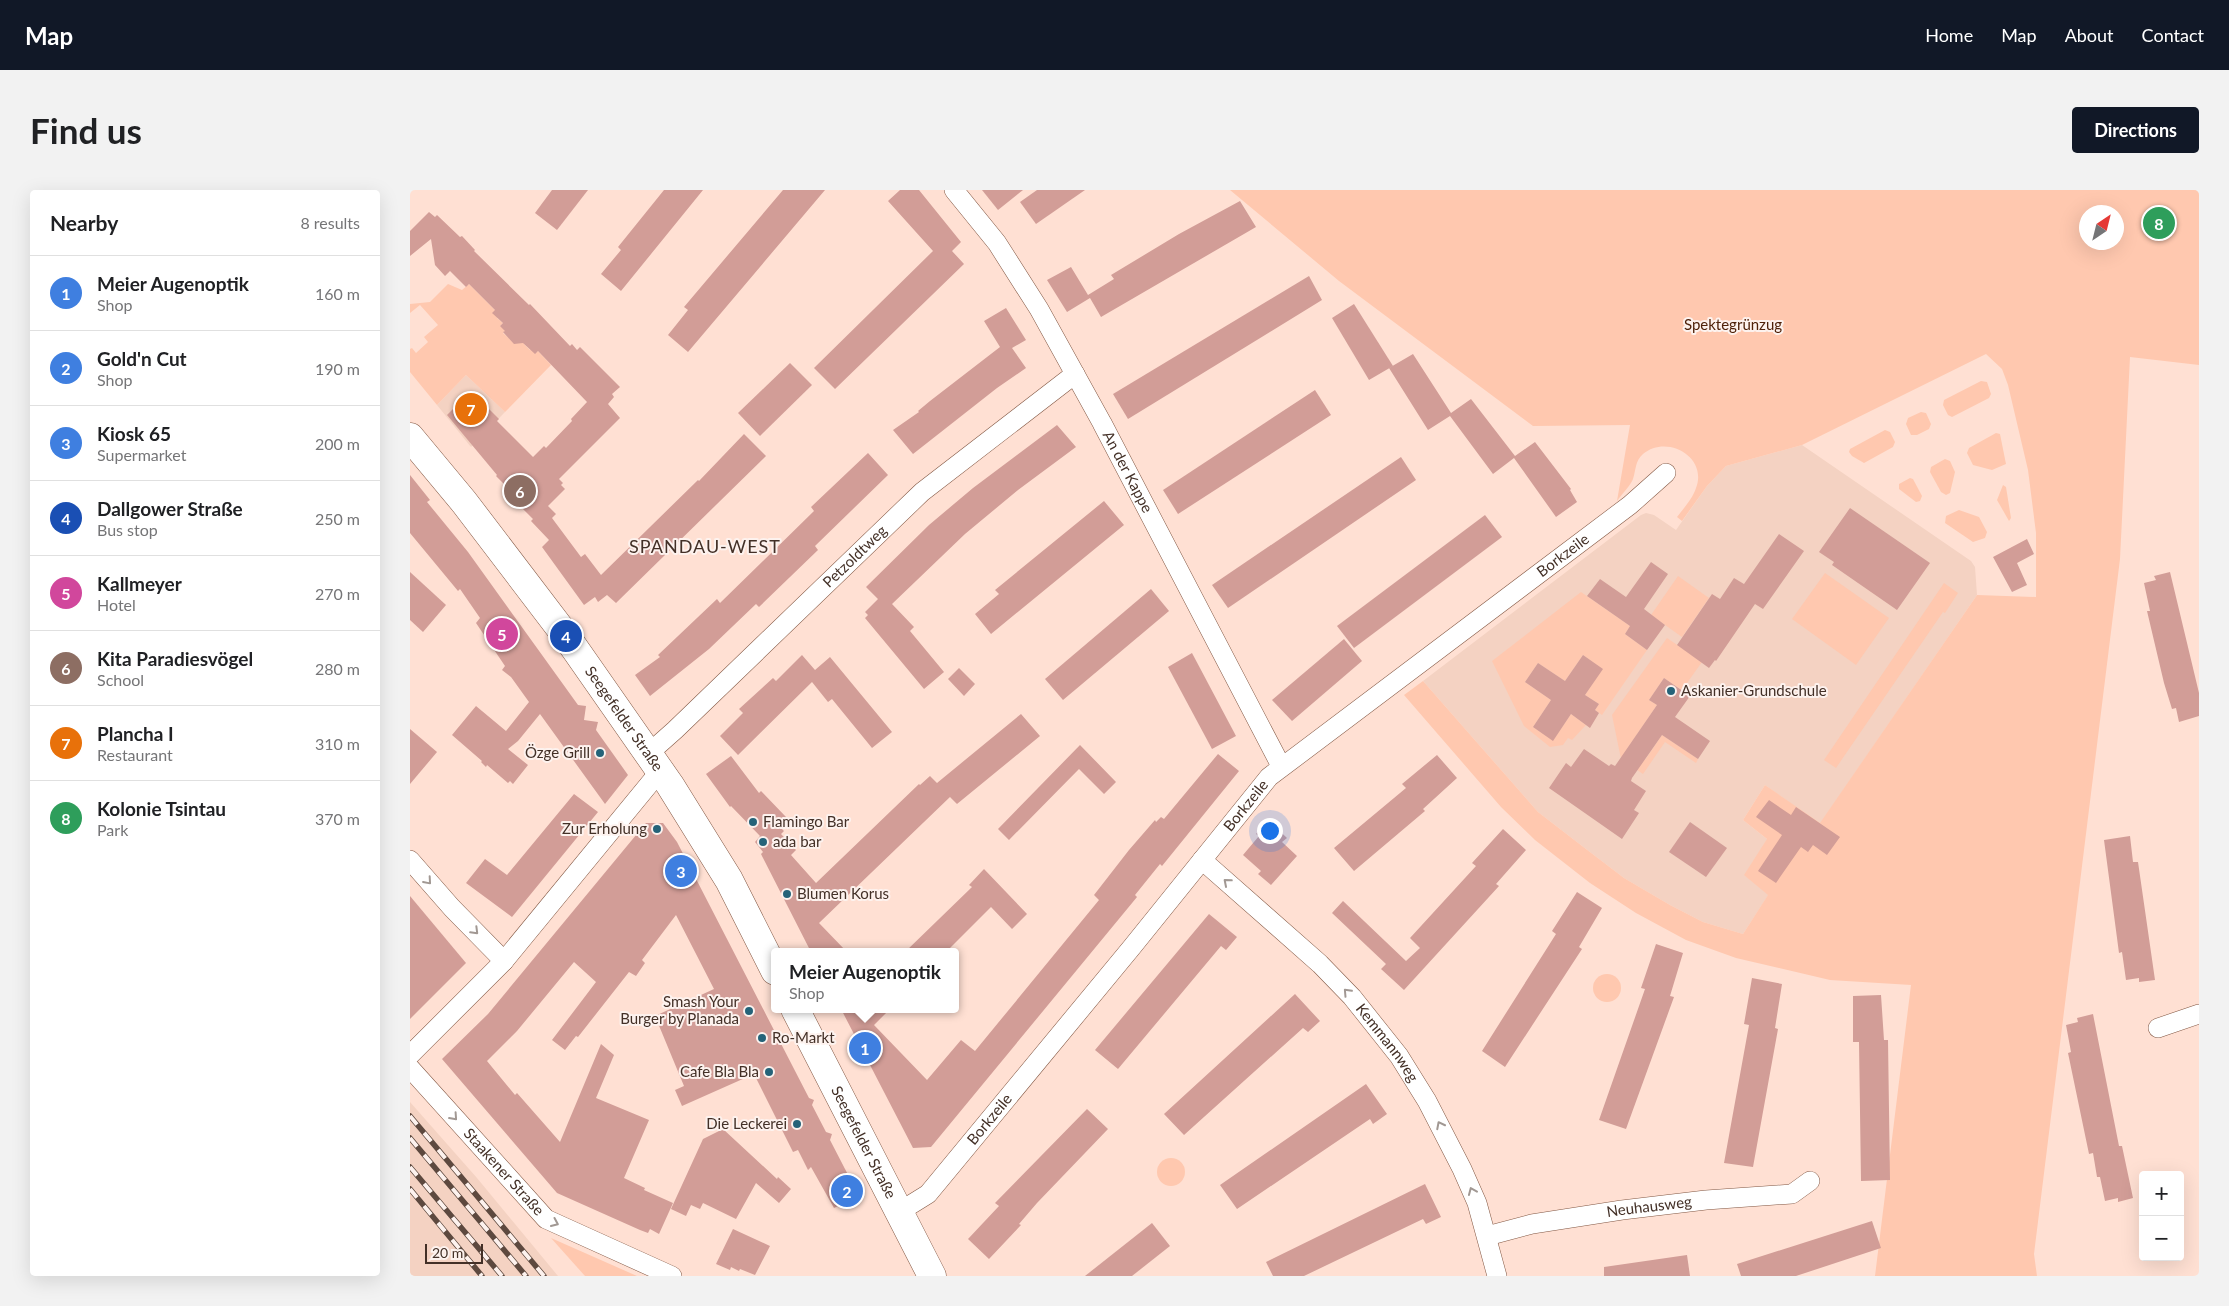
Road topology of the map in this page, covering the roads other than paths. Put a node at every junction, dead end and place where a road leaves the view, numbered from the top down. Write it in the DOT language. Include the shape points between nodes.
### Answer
graph roads {
  1 [pos="954,190"];
  2 [pos="1075,374"];
  3 [pos="410,437"];
  4 [pos="1666,473"];
  5 [pos="654,762"];
  6 [pos="1282,766"];
  7 [pos="410,860"];
  8 [pos="1202,860"];
  9 [pos="504,960"];
  10 [pos="771,963"];
  11 [pos="797,1013"];
  12 [pos="2199,1014"];
  13 [pos="2158,1028"];
  14 [pos="410,1055"];
  15 [pos="410,1068"];
  16 [pos="1810,1182"];
  17 [pos="899,1212"];
  18 [pos="1487,1236"];
  19 [pos="672,1276"];
  20 [pos="932,1276"];
  21 [pos="1497,1276"];
  1 -- 2 [label="street, An der Kappe" via="1018,274"];
  2 -- 5 [label="street, Petzoldtweg" via="922,492 675,730"];
  2 -- 6 [label="street, An der Kappe"];
  3 -- 5 [label="street, Seegefelder Straße" via="566,636"];
  4 -- 6 [label="street, Borkzeile" via="1635,501"];
  5 -- 9 [label="street, Petzoldtweg"];
  5 -- 10 [label="street, Seegefelder Straße" via="728,880"];
  6 -- 8 [label="street, Borkzeile" via="1269,777"];
  7 -- 9 [label="street, one-way"];
  8 -- 17 [label="street, Borkzeile" via="928,1194"];
  18 -- 8 [label="street, Kemmannweg, one-way" via="1462,1168 1399,1056 1352,997 1320,964"];
  9 -- 14 [label="street, Petzoldtweg"];
  11 -- 17 [label="street, Seegefelder Straße"];
  12 -- 13 [label="street"];
  15 -- 19 [label="street, Staakener Straße, one-way" via="546,1219"];
  16 -- 18 [label="street, Neuhausweg" via="1792,1194 1622,1210 1532,1224"];
  17 -- 20 [label="street, Seegefelder Straße"];
  18 -- 21 [label="street, Kemmannweg"];
}
